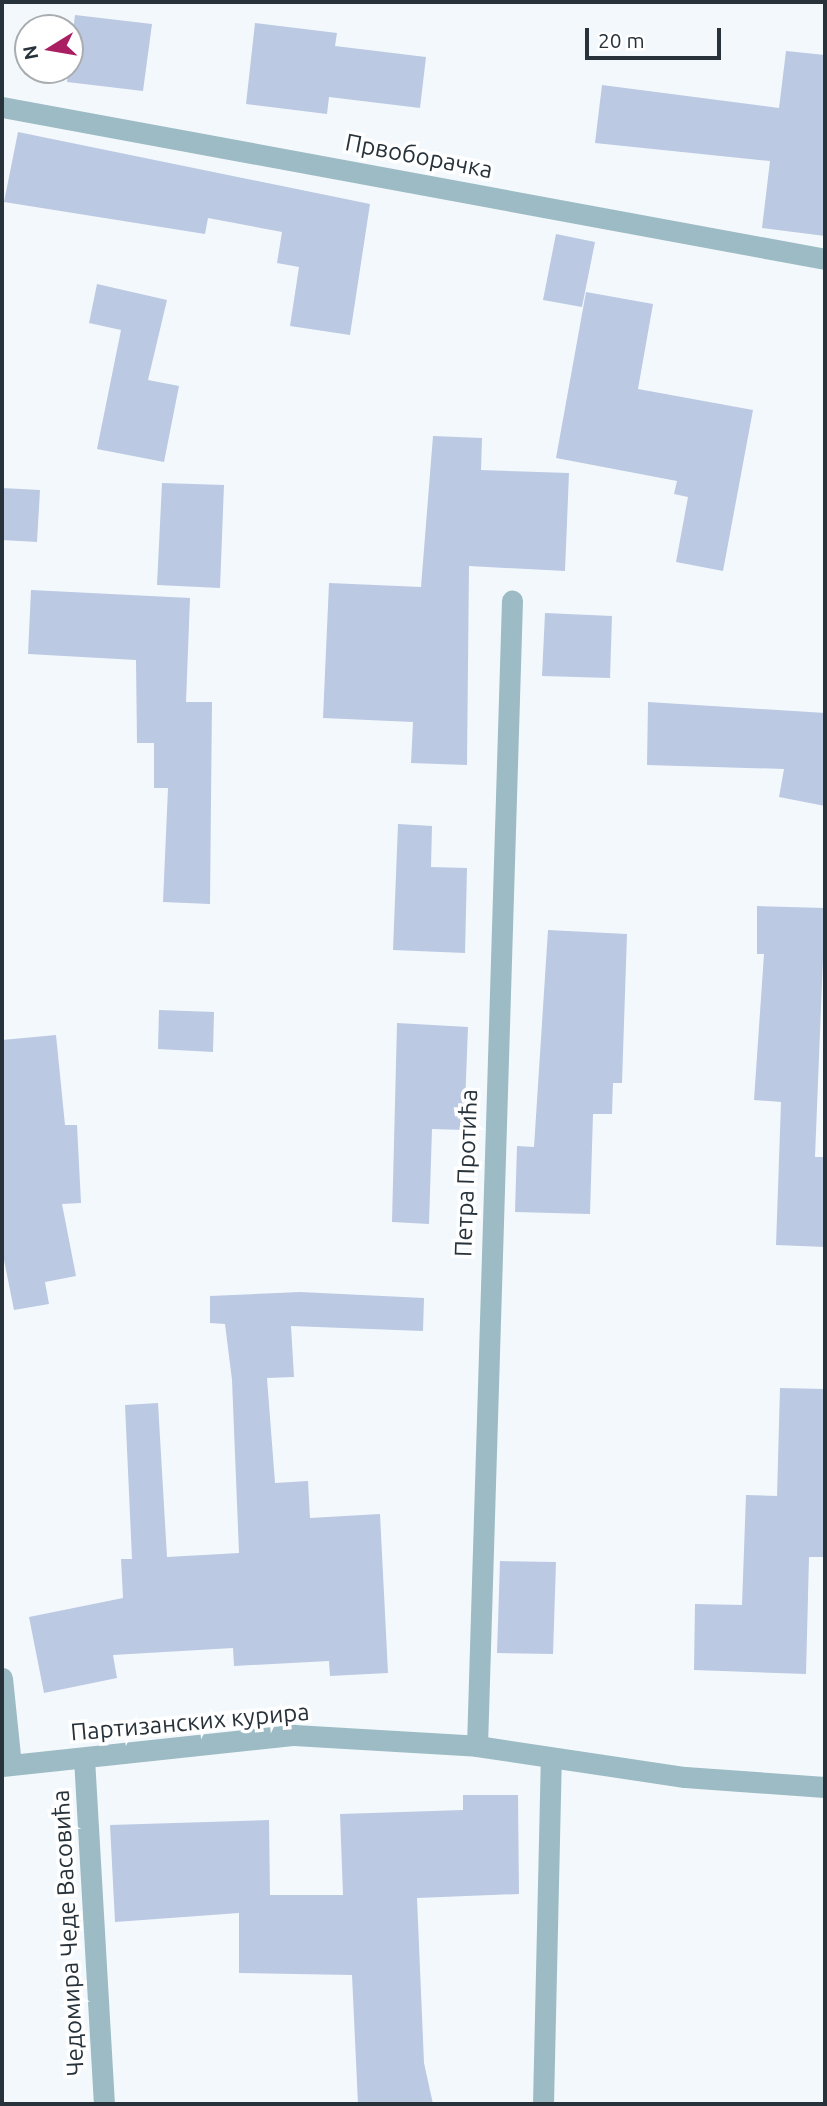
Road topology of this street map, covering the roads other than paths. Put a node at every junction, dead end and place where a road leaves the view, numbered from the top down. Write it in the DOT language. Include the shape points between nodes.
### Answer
graph roads {
  1 [pos="2,107"];
  2 [pos="825,260"];
  3 [pos="512,601"];
  4 [pos="2,1678"];
  5 [pos="477,1746"];
  6 [pos="84,1758"];
  7 [pos="551,1759"];
  8 [pos="6,1765"];
  9 [pos="825,1787"];
  10 [pos="104,2104"];
  11 [pos="543,2104"];
  1 -- 2 [label="street, Првоборачка"];
  3 -- 5 [label="street, Петра Протића"];
  4 -- 8 [label="street"];
  5 -- 6 [label="street, Партизанских курира" via="294,1735"];
  5 -- 7 [label="street, Партизанских курира"];
  6 -- 8 [label="street, Партизанских курира"];
  6 -- 10 [label="street, Чедомира Чеде Васовића"];
  7 -- 9 [label="street, Партизанских курира"];
  7 -- 11 [label="street"];
}
